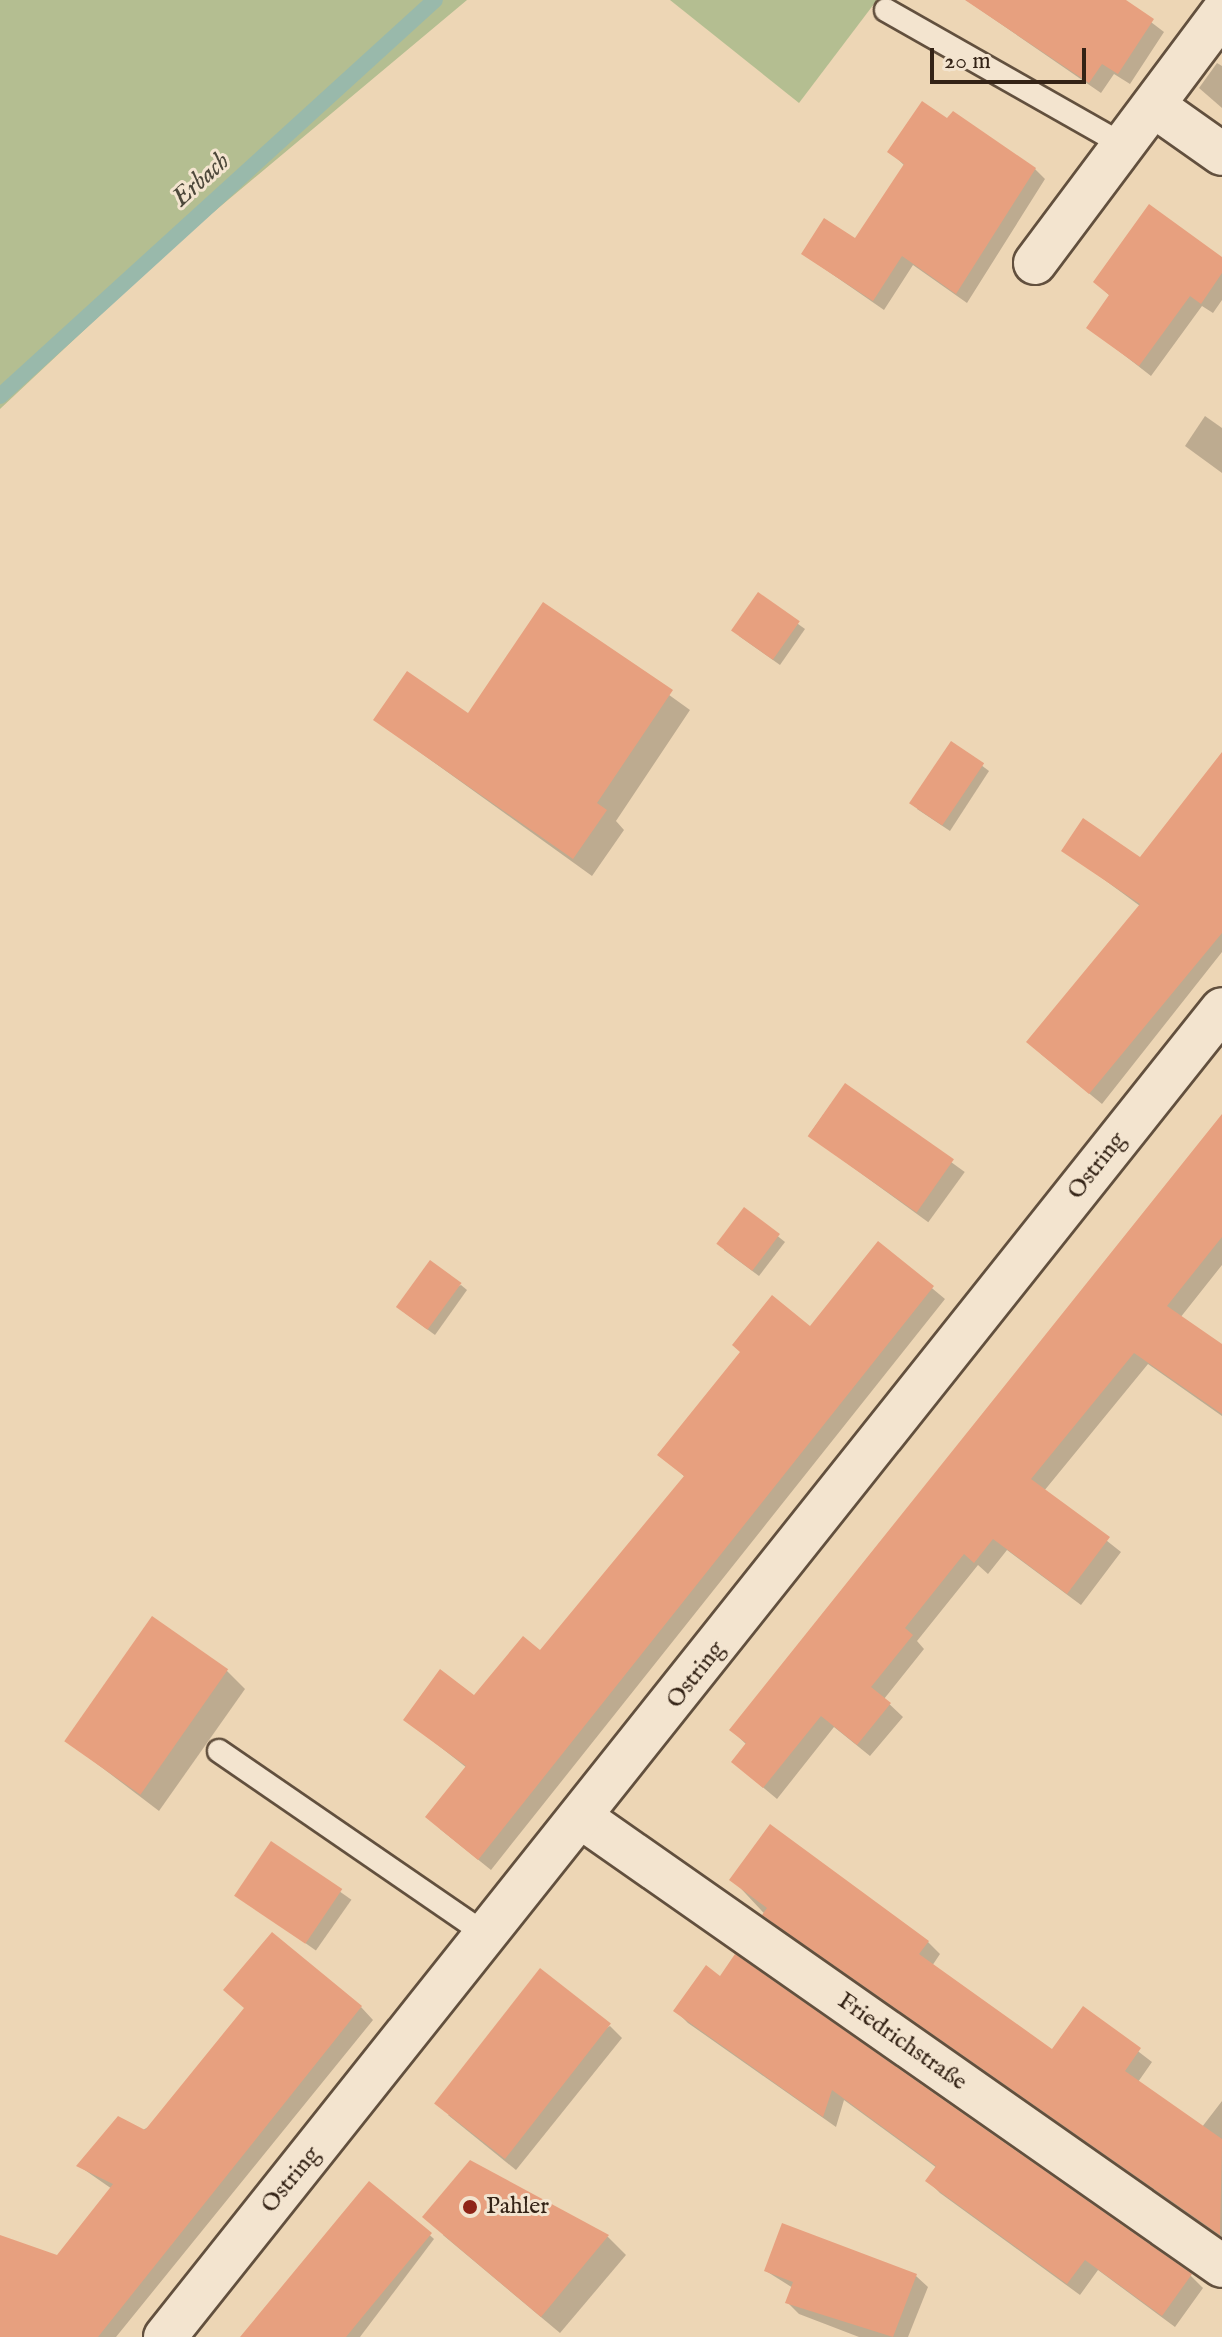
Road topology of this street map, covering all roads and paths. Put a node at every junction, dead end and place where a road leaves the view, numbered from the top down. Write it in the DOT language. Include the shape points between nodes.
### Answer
graph roads {
  1 [pos="886,10"];
  2 [pos="1222,13"];
  3 [pos="1154,106"];
  4 [pos="1124,145"];
  5 [pos="1222,154"];
  6 [pos="1035,263"];
  7 [pos="1222,1009"];
  8 [pos="219,1751"];
  9 [pos="582,1818"];
  10 [pos="488,1936"];
  11 [pos="1222,2266"];
  12 [pos="165,2337"];
  1 -- 4 [label="lane"];
  2 -- 3 [label="street"];
  3 -- 4 [label="street"];
  3 -- 5 [label="street"];
  4 -- 6 [label="street"];
  7 -- 9 [label="street, Ostring"];
  8 -- 10 [label="lane"];
  9 -- 10 [label="street, Ostring"];
  9 -- 11 [label="street, Friedrichstraße"];
  10 -- 12 [label="street, Ostring"];
}
